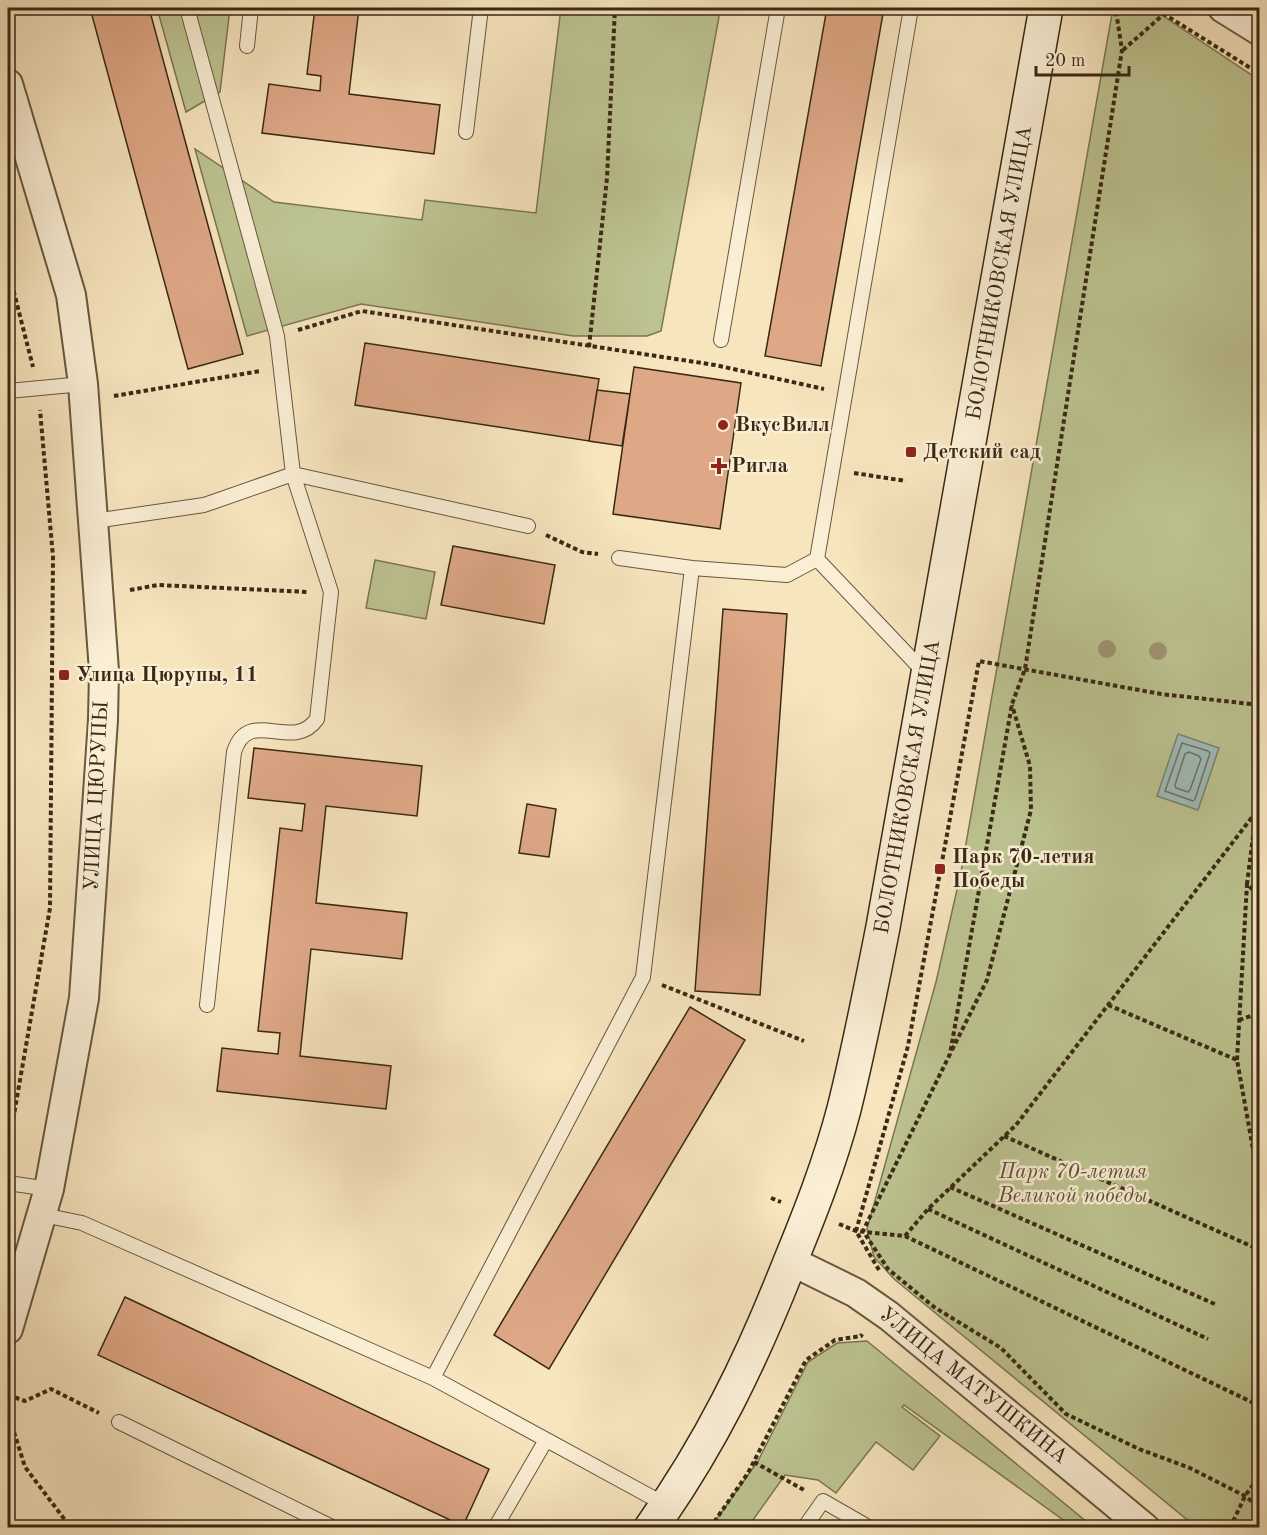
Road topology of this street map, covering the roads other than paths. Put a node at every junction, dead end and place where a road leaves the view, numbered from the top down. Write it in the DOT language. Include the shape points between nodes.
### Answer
graph roads {
  1 [pos="187,8"];
  2 [pos="251,8"];
  3 [pos="481,8"];
  4 [pos="778,8"];
  5 [pos="911,8"];
  6 [pos="1046,8"];
  7 [pos="1223,8"];
  8 [pos="1260,31"];
  9 [pos="247,46"];
  10 [pos="8,84"];
  11 [pos="466,132"];
  12 [pos="721,340"];
  13 [pos="83,384"];
  14 [pos="8,391"];
  15 [pos="293,474"];
  16 [pos="94,521"];
  17 [pos="528,526"];
  18 [pos="619,558"];
  19 [pos="818,559"];
  20 [pos="692,568"];
  21 [pos="928,677"];
  22 [pos="207,1005"];
  23 [pos="8,1183"];
  24 [pos="46,1202"];
  25 [pos="791,1261"];
  26 [pos="8,1329"];
  27 [pos="433,1378"];
  28 [pos="119,1422"];
  29 [pos="546,1440"];
  30 [pos="659,1516"];
  31 [pos="334,1527"];
  32 [pos="495,1527"];
  33 [pos="804,1527"];
  34 [pos="870,1527"];
  35 [pos="1145,1527"];
  1 -- 15 [label="lane" via="277,336"];
  2 -- 9 [label="lane"];
  3 -- 11 [label="lane"];
  4 -- 12 [label="lane"];
  5 -- 19 [label="lane"];
  6 -- 21 [label="street, БОЛОТНИКОВСКАЯ УЛИЦА"];
  7 -- 8 [label="street"];
  10 -- 13 [label="street, УЛИЦА ЦЮРУПЫ" via="71,295"];
  13 -- 14 [label="lane"];
  13 -- 16 [label="street, УЛИЦА ЦЮРУПЫ"];
  15 -- 16 [label="lane" via="204,505"];
  15 -- 17 [label="lane"];
  15 -- 22 [label="lane" via="331,592 317,719 312,727 295,734 260,730 246,732 238,740"];
  16 -- 24 [label="street, УЛИЦА ЦЮРУПЫ" via="104,671 84,998"];
  18 -- 20 [label="lane"];
  19 -- 20 [label="lane" via="787,575"];
  19 -- 21 [label="lane"];
  20 -- 27 [label="lane" via="643,977"];
  21 -- 25 [label="street, БОЛОТНИКОВСКАЯ УЛИЦА" via="861,1039 811,1213"];
  23 -- 24 [label="lane"];
  24 -- 26 [label="street, УЛИЦА ЦЮРУПЫ"];
  24 -- 27 [label="lane" via="82,1223"];
  25 -- 30 [label="street, БОЛОТНИКОВСКАЯ УЛИЦА" via="720,1418"];
  25 -- 35 [label="street, УЛИЦА МАТУШКИНА" via="876,1306"];
  27 -- 29 [label="lane"];
  28 -- 31 [label="lane"];
  29 -- 30 [label="lane"];
  29 -- 32 [label="lane"];
  33 -- 34 [label="lane" via="823,1501"];
}
